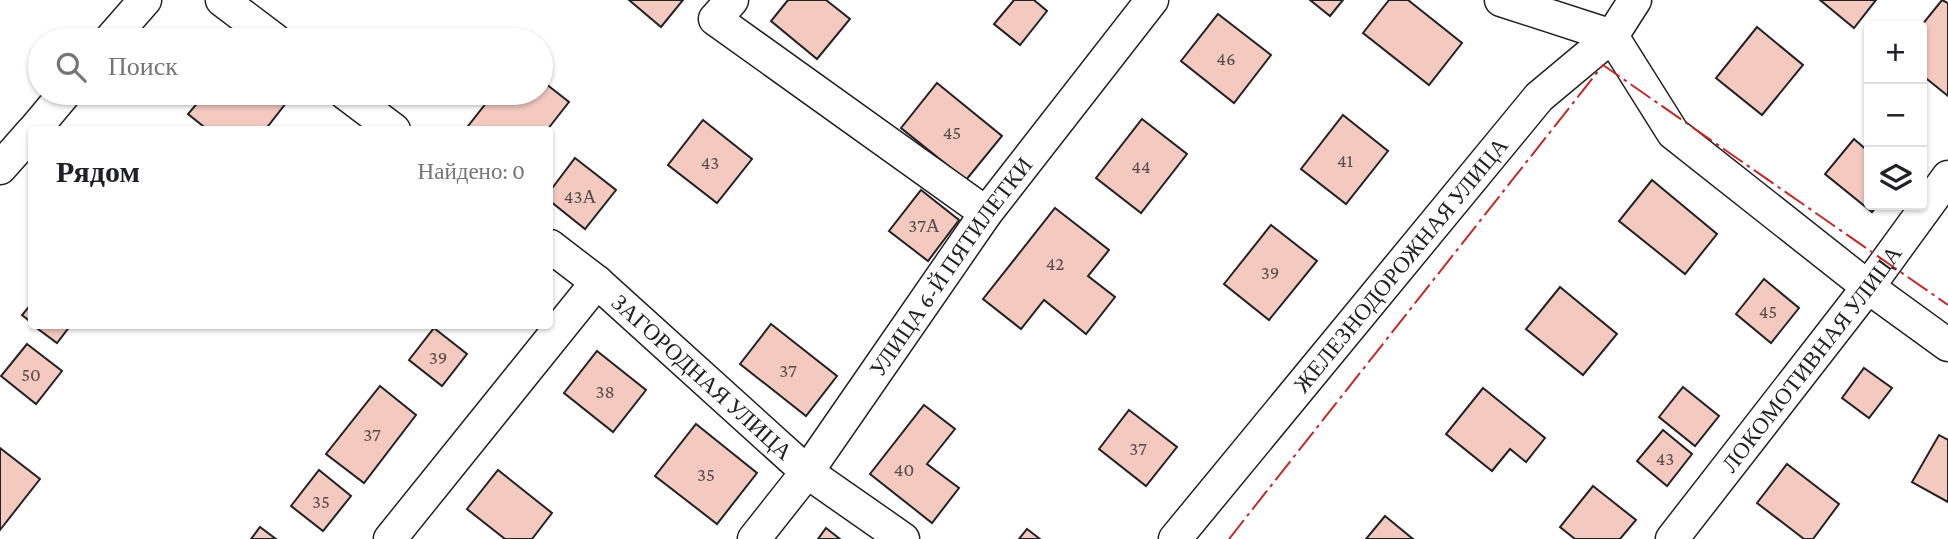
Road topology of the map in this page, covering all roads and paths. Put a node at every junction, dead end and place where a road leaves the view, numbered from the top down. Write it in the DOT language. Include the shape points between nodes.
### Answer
graph roads {
  1 [pos="145,0"];
  2 [pos="222,0"];
  3 [pos="1152,0"];
  4 [pos="1502,0"];
  5 [pos="1635,0"];
  6 [pos="724,10"];
  7 [pos="120,28"];
  8 [pos="259,28"];
  9 [pos="1612,36"];
  10 [pos="55,105"];
  11 [pos="361,105"];
  12 [pos="37,126"];
  13 [pos="389,126"];
  14 [pos="28,137"];
  15 [pos="0,169"];
  16 [pos="1948,177"];
  17 [pos="986,213"];
  18 [pos="553,248"];
  19 [pos="597,282"];
  20 [pos="1868,287"];
  21 [pos="1948,345"];
  22 [pos="807,472"];
  23 [pos="390,539"];
  24 [pos="754,539"];
  25 [pos="903,539"];
  26 [pos="1175,539"];
  27 [pos="1672,539"];
  1 -- 7 [label="street"];
  2 -- 8 [label="street"];
  3 -- 17 [label="street, УЛИЦА 6-Й ПЯТИЛЕТКИ"];
  4 -- 9 [label="street"];
  5 -- 9 [label="street, ЖЕЛЕЗНОДОРОЖНАЯ УЛИЦА"];
  6 -- 17 [label="street"];
  9 -- 20 [label="street" via="1673,133"];
  9 -- 26 [label="street, ЖЕЛЕЗНОДОРОЖНАЯ УЛИЦА" via="1539,97"];
  10 -- 12 [label="street"];
  11 -- 13 [label="street"];
  14 -- 15 [label="street"];
  16 -- 20 [label="street, ЛОКОМОТИВНАЯ УЛИЦА"];
  17 -- 22 [label="street, УЛИЦА 6-Й ПЯТИЛЕТКИ"];
  18 -- 19 [label="street, ЗАГОРОДНАЯ УЛИЦА"];
  19 -- 22 [label="street, ЗАГОРОДНАЯ УЛИЦА"];
  19 -- 23 [label="street, ЗАГОРОДНАЯ УЛИЦА"];
  20 -- 21 [label="street"];
  20 -- 27 [label="street, ЛОКОМОТИВНАЯ УЛИЦА"];
  22 -- 24 [label="street, УЛИЦА 6-Й ПЯТИЛЕТКИ"];
  22 -- 25 [label="street, ЗАГОРОДНАЯ УЛИЦА"];
}
